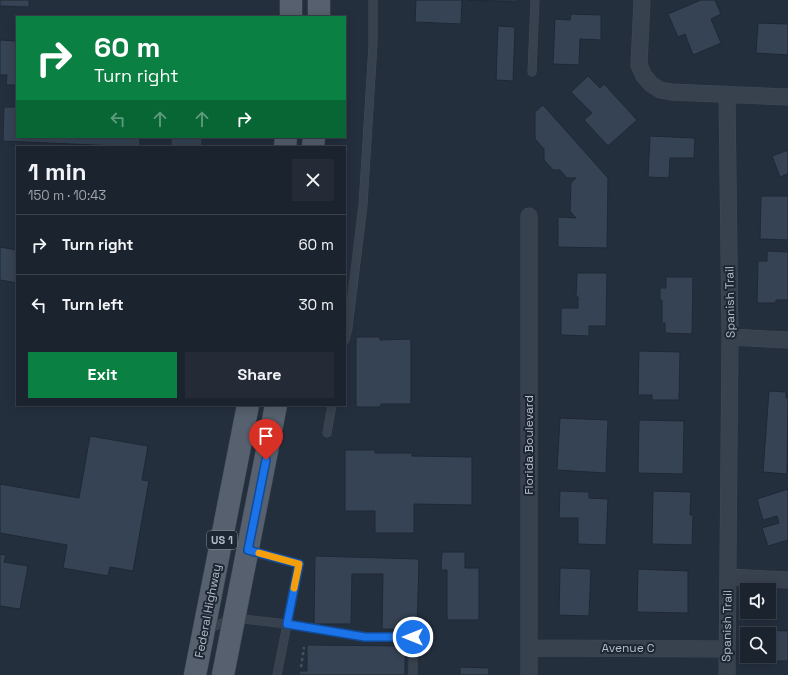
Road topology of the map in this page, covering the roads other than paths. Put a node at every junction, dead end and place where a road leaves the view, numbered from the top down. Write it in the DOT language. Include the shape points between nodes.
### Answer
graph roads {
  1 [pos="291,0"];
  2 [pos="319,0"];
  3 [pos="373,0"];
  4 [pos="535,0"];
  5 [pos="642,0"];
  6 [pos="291,16"];
  7 [pos="319,16"];
  8 [pos="532,72"];
  9 [pos="727,94"];
  10 [pos="788,97"];
  11 [pos="529,216"];
  12 [pos="346,336"];
  13 [pos="730,337"];
  14 [pos="788,340"];
  15 [pos="248,406"];
  16 [pos="276,406"];
  17 [pos="332,406"];
  18 [pos="327,433"];
  19 [pos="248,550"];
  20 [pos="728,577"];
  21 [pos="788,580"];
  22 [pos="235,618"];
  23 [pos="287,624"];
  24 [pos="204,630"];
  25 [pos="529,648"];
  26 [pos="727,649"];
  27 [pos="195,675"];
  28 [pos="224,675"];
  29 [pos="277,675"];
  30 [pos="413,675"];
  31 [pos="529,675"];
  32 [pos="727,675"];
  1 -- 6 [label="main road"];
  2 -- 7 [label="main road"];
  3 -- 12 [label="lane" via="373,45 363,205"];
  4 -- 8 [label="lane"];
  5 -- 9 [label="street" via="639,65 651,84 660,90 671,92"];
  9 -- 10 [label="street"];
  9 -- 13 [label="street, Spanish Trail"];
  11 -- 25 [label="street, Florida Boulevard"];
  13 -- 14 [label="street"];
  13 -- 20 [label="street, Spanish Trail"];
  15 -- 24 [label="main road, Federal Highway / US 1"];
  16 -- 19 [label="main road, US 1"];
  17 -- 18 [label="lane"];
  19 -- 22 [label="main road, US 1"];
  19 -- 23 [label="lane" via="299,564"];
  20 -- 21 [label="street"];
  20 -- 26 [label="street, Spanish Trail"];
  22 -- 23 [label="lane"];
  22 -- 24 [label="lane"];
  22 -- 28 [label="main road, US 1"];
  23 -- 29 [label="lane"];
  23 -- 30 [label="lane" via="365,637 413,637"];
  24 -- 27 [label="main road, Federal Highway / US 1"];
  25 -- 26 [label="street, Avenue C"];
  25 -- 31 [label="street, Florida Boulevard"];
  26 -- 32 [label="street, Spanish Trail"];
}
